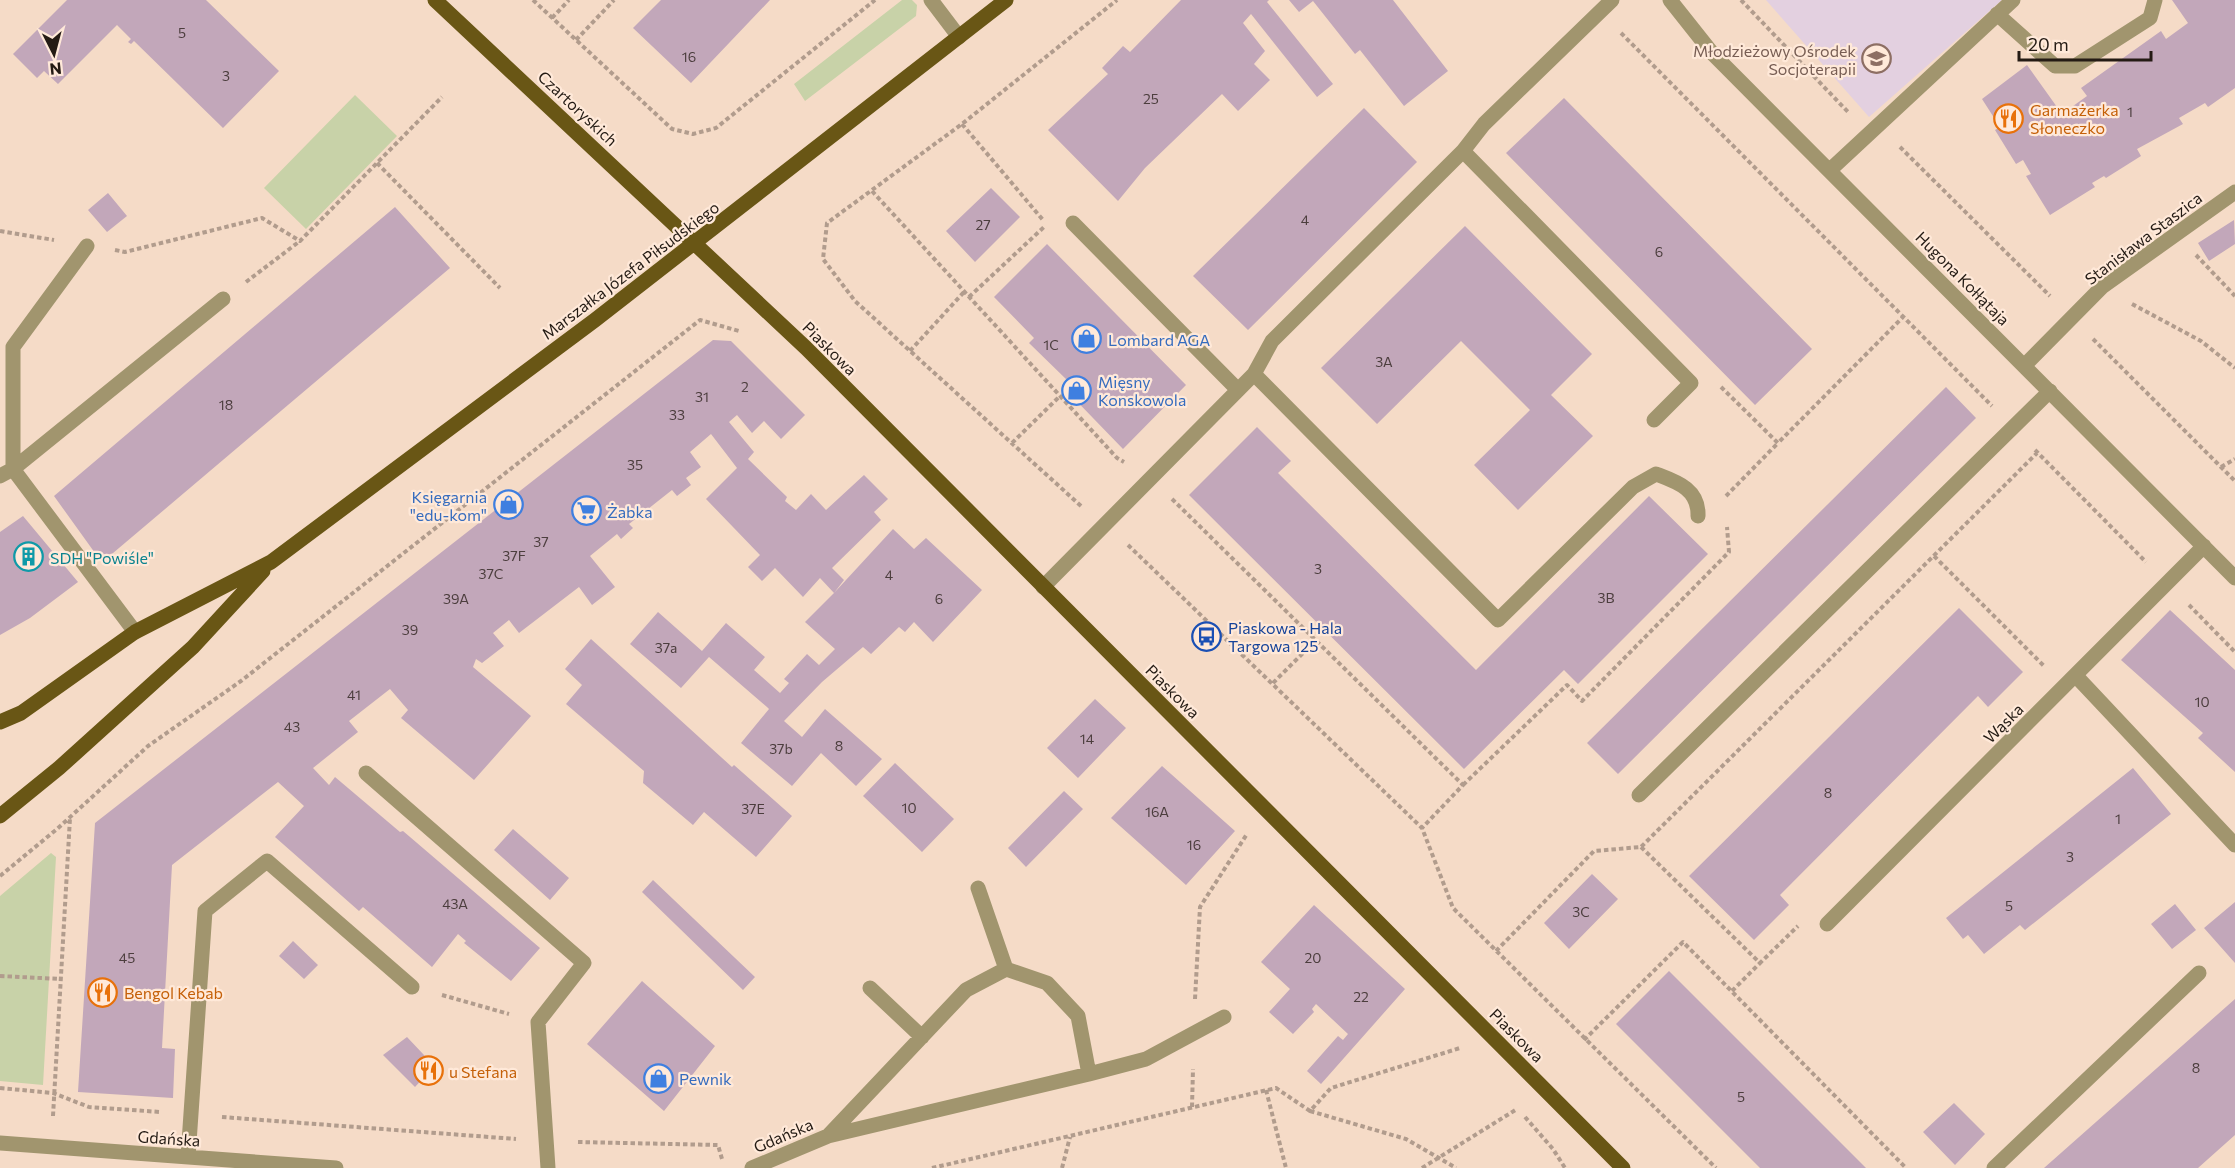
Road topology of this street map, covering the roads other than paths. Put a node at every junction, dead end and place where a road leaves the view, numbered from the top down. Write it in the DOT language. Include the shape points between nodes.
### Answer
graph roads {
  1 [pos="435,0"];
  2 [pos="931,0"];
  3 [pos="1006,0"];
  4 [pos="1670,0"];
  5 [pos="2013,0"];
  6 [pos="2155,0"];
  7 [pos="1607,5"];
  8 [pos="1997,14"];
  9 [pos="959,37"];
  10 [pos="1463,151"];
  11 [pos="1830,170"];
  12 [pos="2235,192"];
  13 [pos="1073,223"];
  14 [pos="695,244"];
  15 [pos="87,246"];
  16 [pos="223,299"];
  17 [pos="2024,366"];
  18 [pos="1254,374"];
  19 [pos="1238,390"];
  20 [pos="2049,391"];
  21 [pos="1654,420"];
  22 [pos="6,472"];
  23 [pos="1698,516"];
  24 [pos="2204,546"];
  25 [pos="271,562"];
  26 [pos="2235,578"];
  27 [pos="1043,587"];
  28 [pos="135,632"];
  29 [pos="2071,682"];
  30 [pos="0,722"];
  31 [pos="366,773"];
  32 [pos="1639,795"];
  33 [pos="0,816"];
  34 [pos="2235,845"];
  35 [pos="978,888"];
  36 [pos="1827,924"];
  37 [pos="1006,969"];
  38 [pos="2199,973"];
  39 [pos="412,987"];
  40 [pos="870,988"];
  41 [pos="1224,1017"];
  42 [pos="922,1036"];
  43 [pos="1089,1074"];
  44 [pos="828,1136"];
  45 [pos="0,1143"];
  46 [pos="188,1157"];
  47 [pos="336,1168"];
  48 [pos="548,1168"];
  49 [pos="752,1168"];
  50 [pos="1623,1168"];
  51 [pos="1994,1168"];
  1 -- 14 [label="main road, Czartoryskich"];
  2 -- 9 [label="street"];
  3 -- 9 [label="main road, Marszałka Józefa Piłsudskiego"];
  4 -- 11 [label="street, Hugona Kołłątaja" via="1712,52"];
  5 -- 8 [label="street"];
  6 -- 8 [label="street" via="2150,18 2075,66 2055,66"];
  7 -- 10 [label="street" via="1484,124"];
  8 -- 11 [label="street"];
  9 -- 14 [label="main road, Marszałka Józefa Piłsudskiego"];
  10 -- 18 [label="street" via="1272,341"];
  10 -- 21 [label="street" via="1691,383"];
  11 -- 17 [label="street, Hugona Kołłątaja"];
  12 -- 17 [label="street, Stanisława Staszica" via="2102,287"];
  13 -- 19 [label="street"];
  14 -- 25 [label="main road, Marszałka Józefa Piłsudskiego"];
  14 -- 27 [label="main road, Piaskowa" via="806,348"];
  15 -- 22 [label="street" via="13,346"];
  16 -- 22 [label="street"];
  17 -- 20 [label="street, Hugona Kołłątaja"];
  18 -- 19 [label="street"];
  18 -- 23 [label="street" via="1498,620 1633,487 1656,474 1684,484 1698,506"];
  19 -- 27 [label="street"];
  20 -- 24 [label="street, Hugona Kołłątaja"];
  20 -- 32 [label="street"];
  22 -- 28 [label="street"];
  24 -- 26 [label="street, Hugona Kołłątaja"];
  24 -- 29 [label="street, Wąska"];
  25 -- 28 [label="main road, Marszałka Józefa Piłsudskiego"];
  25 -- 33 [label="main road, Marszałka Józefa Piłsudskiego" via="193,647"];
  27 -- 50 [label="main road, Piaskowa"];
  28 -- 30 [label="main road, Marszałka Józefa Piłsudskiego" via="21,713"];
  29 -- 34 [label="street"];
  29 -- 36 [label="street, Wąska"];
  31 -- 48 [label="street" via="584,963 538,1022"];
  35 -- 37 [label="street"];
  37 -- 42 [label="street" via="966,990"];
  37 -- 43 [label="street" via="1047,983 1078,1016"];
  38 -- 51 [label="street"];
  39 -- 46 [label="street" via="267,861 205,911"];
  40 -- 42 [label="street"];
  41 -- 43 [label="street" via="1146,1059"];
  42 -- 44 [label="street"];
  43 -- 44 [label="street"];
  44 -- 49 [label="street, Gdańska"];
  45 -- 46 [label="street, Gdańska"];
  46 -- 47 [label="street, Gdańska"];
}
